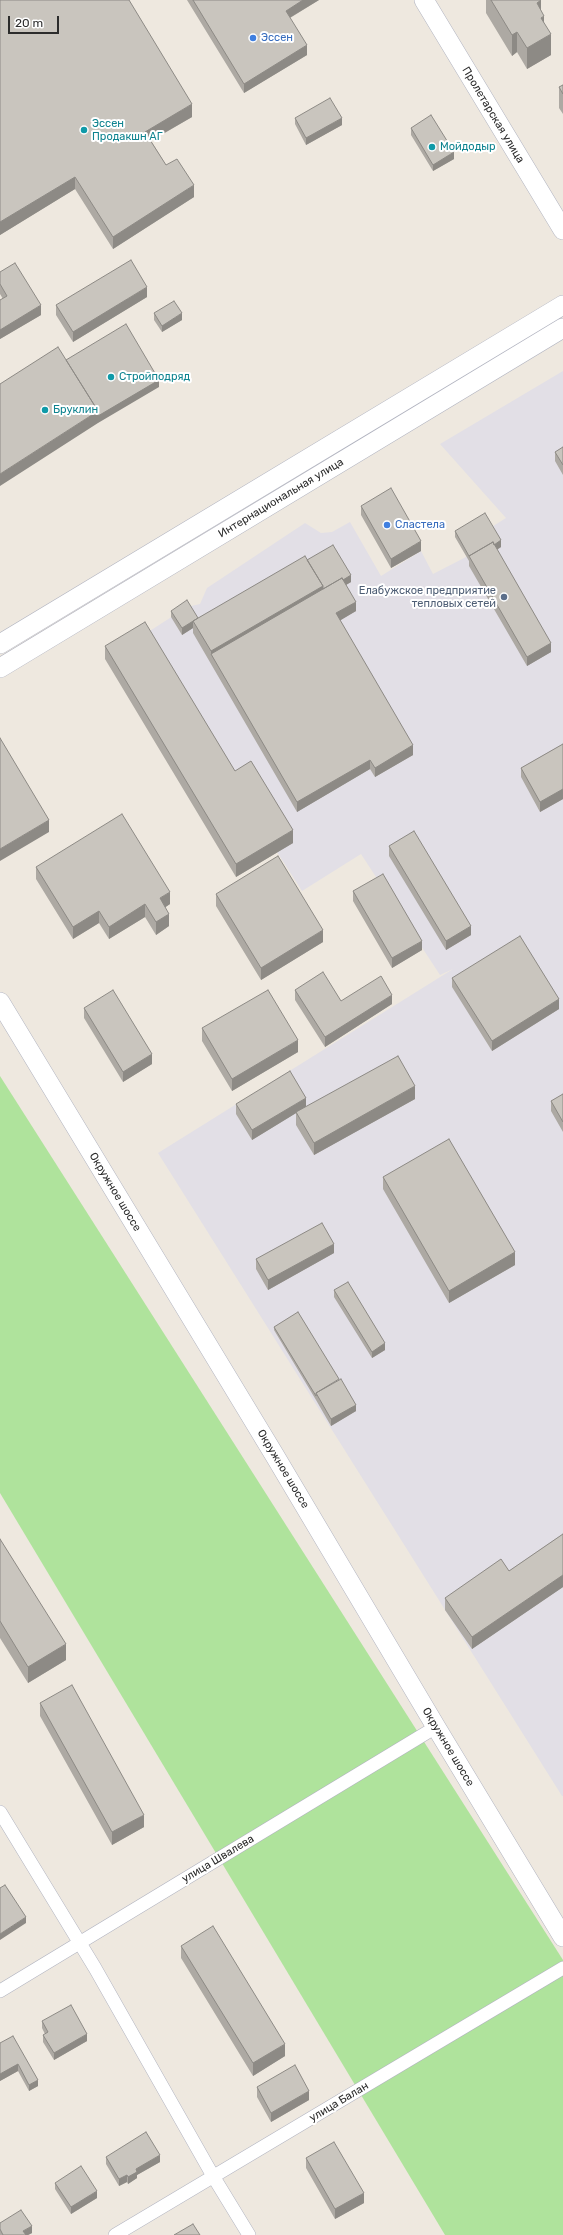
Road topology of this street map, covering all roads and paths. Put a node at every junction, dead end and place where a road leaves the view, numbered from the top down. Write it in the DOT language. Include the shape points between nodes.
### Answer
graph roads {
  1 [pos="424,0"];
  2 [pos="563,230"];
  3 [pos="563,305"];
  4 [pos="563,328"];
  5 [pos="0,644"];
  6 [pos="0,668"];
  7 [pos="0,1002"];
  8 [pos="436,1727"];
  9 [pos="0,1812"];
  10 [pos="563,1937"];
  11 [pos="80,1943"];
  12 [pos="563,1968"];
  13 [pos="0,1991"];
  14 [pos="213,2176"];
  15 [pos="115,2235"];
  16 [pos="249,2235"];
  1 -- 2 [label="street, Пролетарская улица"];
  3 -- 5 [label="street, Интернациональная улица"];
  4 -- 6 [label="street, Интернациональная улица"];
  7 -- 8 [label="street, Окружное шоссе"];
  8 -- 10 [label="street, Окружное шоссе"];
  8 -- 11 [label="street, улица Швалева"];
  9 -- 11 [label="street"];
  11 -- 13 [label="street, улица Швалева"];
  11 -- 14 [label="street"];
  12 -- 14 [label="street, улица Балан"];
  14 -- 15 [label="street, улица Балан"];
  14 -- 16 [label="street"];
}
